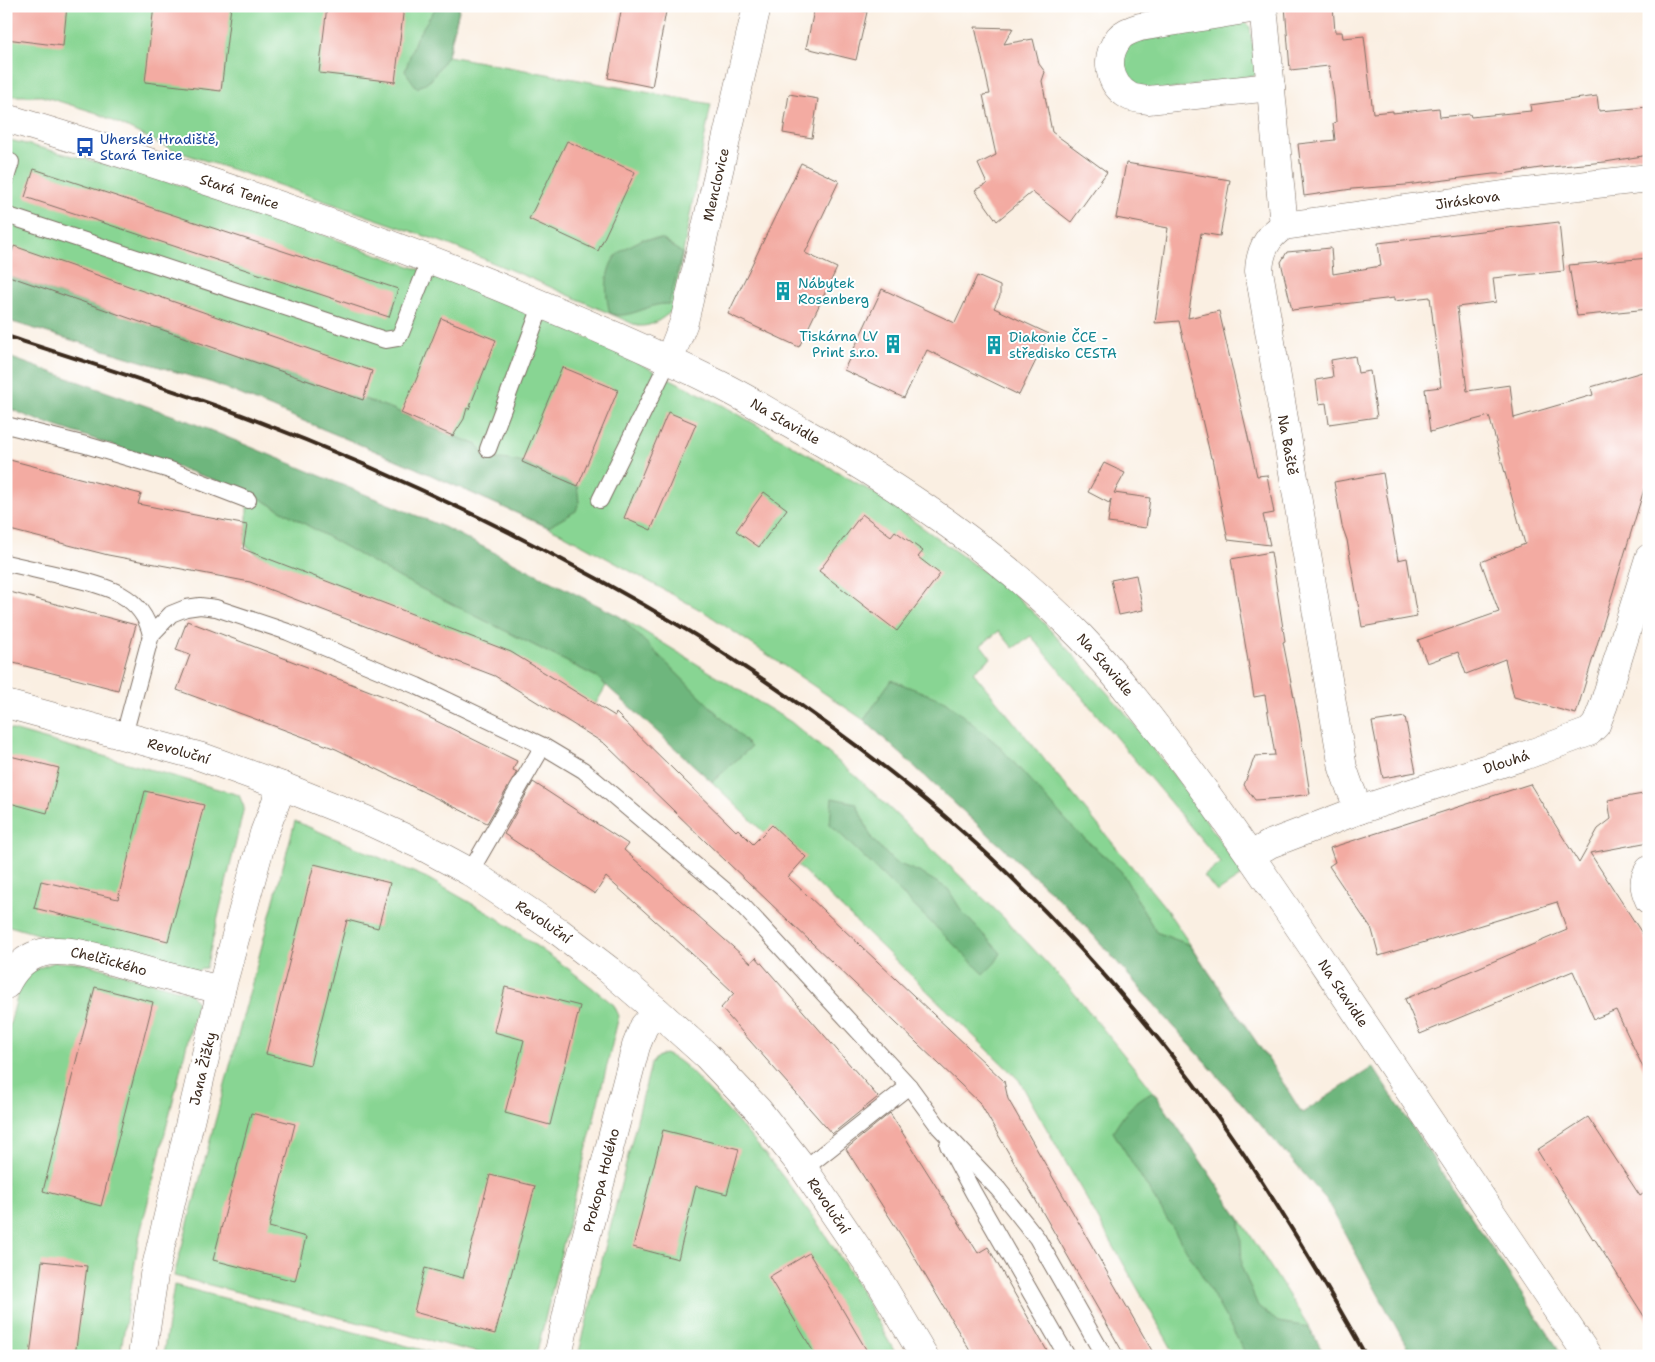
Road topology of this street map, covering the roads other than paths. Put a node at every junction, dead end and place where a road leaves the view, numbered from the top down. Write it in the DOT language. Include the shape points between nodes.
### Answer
graph roads {
  1 [pos="757,6"];
  2 [pos="1263,7"];
  3 [pos="1271,86"];
  4 [pos="6,118"];
  5 [pos="1649,178"];
  6 [pos="6,215"];
  7 [pos="1284,226"];
  8 [pos="385,242"];
  9 [pos="430,259"];
  10 [pos="542,304"];
  11 [pos="669,360"];
  12 [pos="6,425"];
  13 [pos="488,449"];
  14 [pos="248,500"];
  15 [pos="600,500"];
  16 [pos="1649,558"];
  17 [pos="6,563"];
  18 [pos="151,635"];
  19 [pos="6,704"];
  20 [pos="124,735"];
  21 [pos="543,746"];
  22 [pos="282,786"];
  23 [pos="1359,810"];
  24 [pos="1251,855"];
  25 [pos="1649,870"];
  26 [pos="470,872"];
  27 [pos="1649,900"];
  28 [pos="6,985"];
  29 [pos="221,990"];
  30 [pos="657,1011"];
  31 [pos="909,1086"];
  32 [pos="939,1127"];
  33 [pos="804,1169"];
  34 [pos="142,1356"];
  35 [pos="558,1356"];
  36 [pos="924,1356"];
  37 [pos="1067,1356"];
  38 [pos="1104,1356"];
  39 [pos="1588,1356"];
  1 -- 11 [label="street, Menclovice" via="684,322"];
  2 -- 3 [label="street"];
  2 -- 3 [label="street" via="1129,31 1120,37 1111,51 1109,69 1111,78 1122,91 1131,97 1148,100"];
  3 -- 7 [label="street"];
  4 -- 8 [label="street, Stará Tenice" via="264,198"];
  5 -- 7 [label="street, Jiráskova"];
  6 -- 9 [label="lane" via="385,340 397,338 401,333"];
  7 -- 23 [label="street, Na Baště" via="1271,236 1262,250 1259,271 1344,768"];
  8 -- 9 [label="street, Na Stavidle"];
  9 -- 10 [label="street, Na Stavidle"];
  10 -- 11 [label="street, Na Stavidle"];
  10 -- 13 [label="lane"];
  11 -- 15 [label="lane"];
  11 -- 24 [label="street, Na Stavidle" via="717,383 861,466 949,525 1012,573 1083,640 1136,699"];
  12 -- 14 [label="lane" via="170,470"];
  16 -- 23 [label="street, Dlouhá" via="1604,704 1593,728 1581,736 1524,756"];
  17 -- 18 [label="lane" via="101,585 123,595 140,610"];
  18 -- 20 [label="lane"];
  18 -- 21 [label="lane" via="171,614 200,606 216,608 288,632 417,686"];
  19 -- 20 [label="street, Revoluční"];
  20 -- 22 [label="street, Revoluční" via="202,757"];
  21 -- 26 [label="lane"];
  21 -- 31 [label="lane" via="583,770 741,904"];
  22 -- 26 [label="street, Revoluční" via="418,844"];
  22 -- 29 [label="street, Jana Žižky" via="264,833"];
  23 -- 24 [label="street, Dlouhá" via="1270,844"];
  24 -- 39 [label="street, Na Stavidle"];
  25 -- 27 [label="street" via="1644,878"];
  26 -- 30 [label="street, Revoluční" via="558,931"];
  28 -- 29 [label="street, Chelčického" via="23,962 38,954 58,951"];
  29 -- 34 [label="street, Jana Žižky" via="156,1267"];
  30 -- 33 [label="street, Revoluční" via="706,1055 758,1110"];
  30 -- 35 [label="street, Prokopa Holého" via="644,1026 636,1046"];
  31 -- 32 [label="lane"];
  31 -- 33 [label="lane"];
  32 -- 37 [label="lane"];
  32 -- 38 [label="lane" via="998,1189 1037,1238"];
  33 -- 36 [label="street, Revoluční" via="877,1277"];
}
